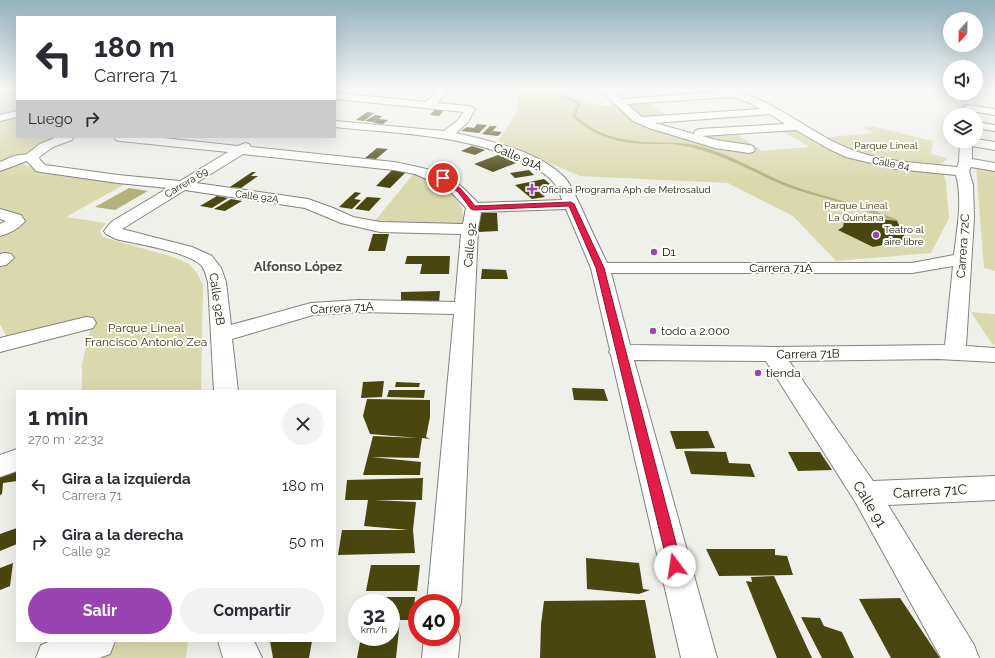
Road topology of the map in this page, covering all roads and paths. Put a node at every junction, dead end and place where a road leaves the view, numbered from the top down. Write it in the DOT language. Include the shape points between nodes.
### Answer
graph roads {
  1 [pos="463,119"];
  2 [pos="638,119"];
  3 [pos="671,119"];
  4 [pos="786,119"];
  5 [pos="641,121"];
  6 [pos="336,124"];
  7 [pos="800,126"];
  8 [pos="983,126"];
  9 [pos="995,128"];
  10 [pos="693,133"];
  11 [pos="447,135"];
  12 [pos="65,138"];
  13 [pos="130,138"];
  14 [pos="261,138"];
  15 [pos="983,144"];
  16 [pos="995,146"];
  17 [pos="965,148"];
  18 [pos="241,149"];
  19 [pos="749,149"];
  20 [pos="36,163"];
  21 [pos="964,166"];
  22 [pos="0,167"];
  23 [pos="995,167"];
  24 [pos="181,185"];
  25 [pos="571,204"];
  26 [pos="0,214"];
  27 [pos="472,218"];
  28 [pos="0,231"];
  29 [pos="112,231"];
  30 [pos="962,258"];
  31 [pos="600,268"];
  32 [pos="465,308"];
  33 [pos="86,323"];
  34 [pos="222,334"];
  35 [pos="0,345"];
  36 [pos="620,352"];
  37 [pos="955,353"];
  38 [pos="773,354"];
  39 [pos="995,355"];
  40 [pos="226,390"];
  41 [pos="16,460"];
  42 [pos="0,466"];
  43 [pos="995,488"];
  44 [pos="866,494"];
  45 [pos="445,594"];
  46 [pos="94,642"];
  47 [pos="236,642"];
  48 [pos="441,646"];
  49 [pos="54,658"];
  50 [pos="244,658"];
  51 [pos="440,658"];
  52 [pos="699,658"];
  53 [pos="961,658"];
  1 -- 11 [label="street"];
  2 -- 5 [label="street"];
  3 -- 5 [label="street"];
  4 -- 7 [label="street, Calle 84"];
  5 -- 19 [label="street" via="715,144"];
  6 -- 11 [label="street, Calle 91A"];
  7 -- 10 [label="street"];
  7 -- 21 [label="street, Calle 84" via="845,151 874,161 896,165"];
  8 -- 9 [label="street"];
  11 -- 25 [label="street, Calle 91A" via="502,148 547,169 560,181"];
  12 -- 20 [label="street" via="37,151 32,156"];
  13 -- 18 [label="street, Calle 92"];
  14 -- 18 [label="street, Carrera 69"];
  15 -- 16 [label="street"];
  17 -- 21 [label="street, Carrera 72C"];
  18 -- 24 [label="street, Carrera 69"];
  18 -- 27 [label="street, Calle 92" via="413,169 443,178 452,184 468,199"];
  20 -- 22 [label="street" via="19,159"];
  20 -- 24 [label="street, Calle 92A" via="118,179"];
  21 -- 23 [label="street, Calle 84"];
  21 -- 30 [label="street, Carrera 72C" via="966,218"];
  24 -- 27 [label="street, Calle 92A" via="308,204 346,220 380,227"];
  24 -- 29 [label="street, Carrera 69" via="117,225"];
  25 -- 27 [label="street, Calle 92A"];
  25 -- 31 [label="street, Calle 91A"];
  26 -- 28 [label="street" via="15,218 17,221"];
  27 -- 32 [label="street, Calle 92"];
  29 -- 34 [label="street, Calle 92B" via="204,258 212,267 217,282"];
  30 -- 31 [label="street, Carrera 71A" via="912,268"];
  30 -- 37 [label="street, Carrera 72C"];
  31 -- 36 [label="street, Calle 91A"];
  32 -- 34 [label="street, Carrera 71A" via="359,306 311,309"];
  32 -- 45 [label="street, Calle 92"];
  33 -- 35 [label="street"];
  34 -- 40 [label="street, Calle 92B"];
  36 -- 38 [label="street, Carrera 71B"];
  36 -- 52 [label="street, Calle 91A"];
  37 -- 38 [label="street, Carrera 71B"];
  37 -- 39 [label="street, Carrera 71B"];
  38 -- 44 [label="street, Calle 91"];
  41 -- 42 [label="street"];
  43 -- 44 [label="street, Carrera 71C"];
  44 -- 53 [label="street, Calle 91"];
  46 -- 49 [label="street"];
  47 -- 50 [label="street"];
  48 -- 51 [label="street"];
}
